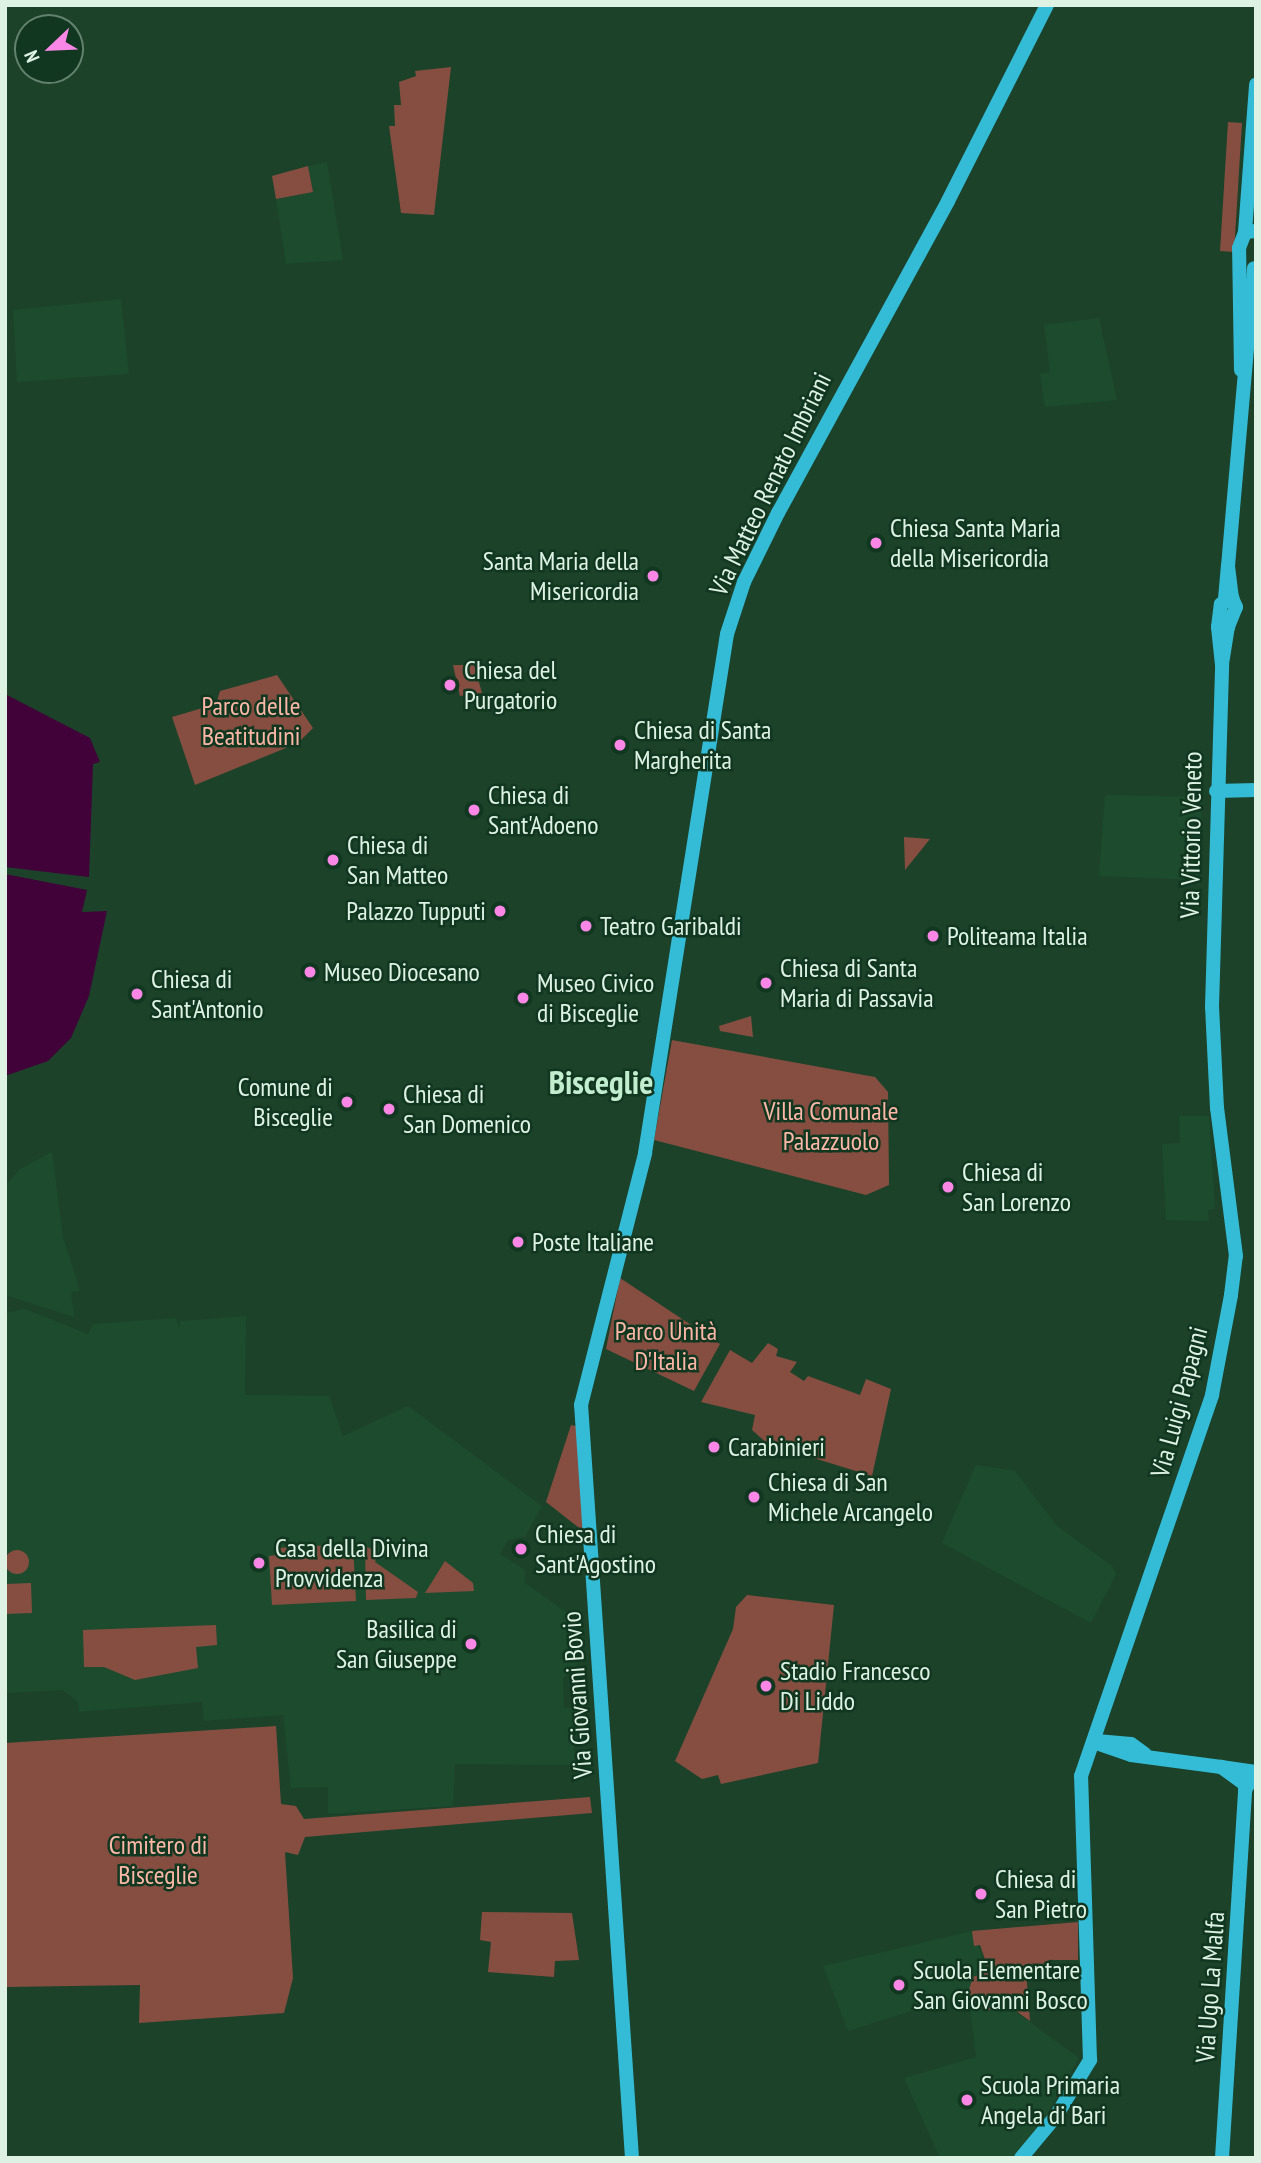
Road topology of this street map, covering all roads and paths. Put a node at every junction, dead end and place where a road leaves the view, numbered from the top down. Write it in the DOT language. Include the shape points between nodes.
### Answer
graph roads {
  1 [pos="1047,5"];
  2 [pos="1256,83"];
  3 [pos="1250,231"];
  4 [pos="1250,267"];
  5 [pos="1256,790"];
  6 [pos="1216,791"];
  7 [pos="1217,1108"];
  8 [pos="645,1153"];
  9 [pos="1093,1742"];
  10 [pos="1221,1767"];
  11 [pos="1256,1772"];
  12 [pos="1250,1793"];
  13 [pos="1251,1817"];
  14 [pos="632,2158"];
  15 [pos="1021,2158"];
  16 [pos="1222,2158"];
  1 -- 8 [label="street, Via Matteo Renato Imbriani" via="783,504 734,607"];
  2 -- 3 [label="street"];
  3 -- 4 [label="street" via="1239,248"];
  4 -- 6 [label="street, Via Vittorio Veneto" via="1250,346 1242,379 1228,566 1228,598 1236,607 1223,627"];
  5 -- 6 [label="street"];
  6 -- 7 [label="street, Via Vittorio Veneto" via="1212,1007"];
  7 -- 9 [label="street, Via Luigi Papagni" via="1236,1256 1212,1395"];
  8 -- 14 [label="street, Via Giovanni Bovio" via="581,1405"];
  9 -- 10 [label="street" via="1131,1744 1145,1754"];
  9 -- 15 [label="street, Via Luigi Papagni" via="1085,1770 1084,1808 1090,2060 1056,2116"];
  10 -- 11 [label="street"];
  10 -- 12 [label="street"];
  11 -- 12 [label="street"];
  12 -- 13 [label="street, Via Ugo La Malfa"];
  13 -- 16 [label="street, Via Ugo La Malfa"];
}
